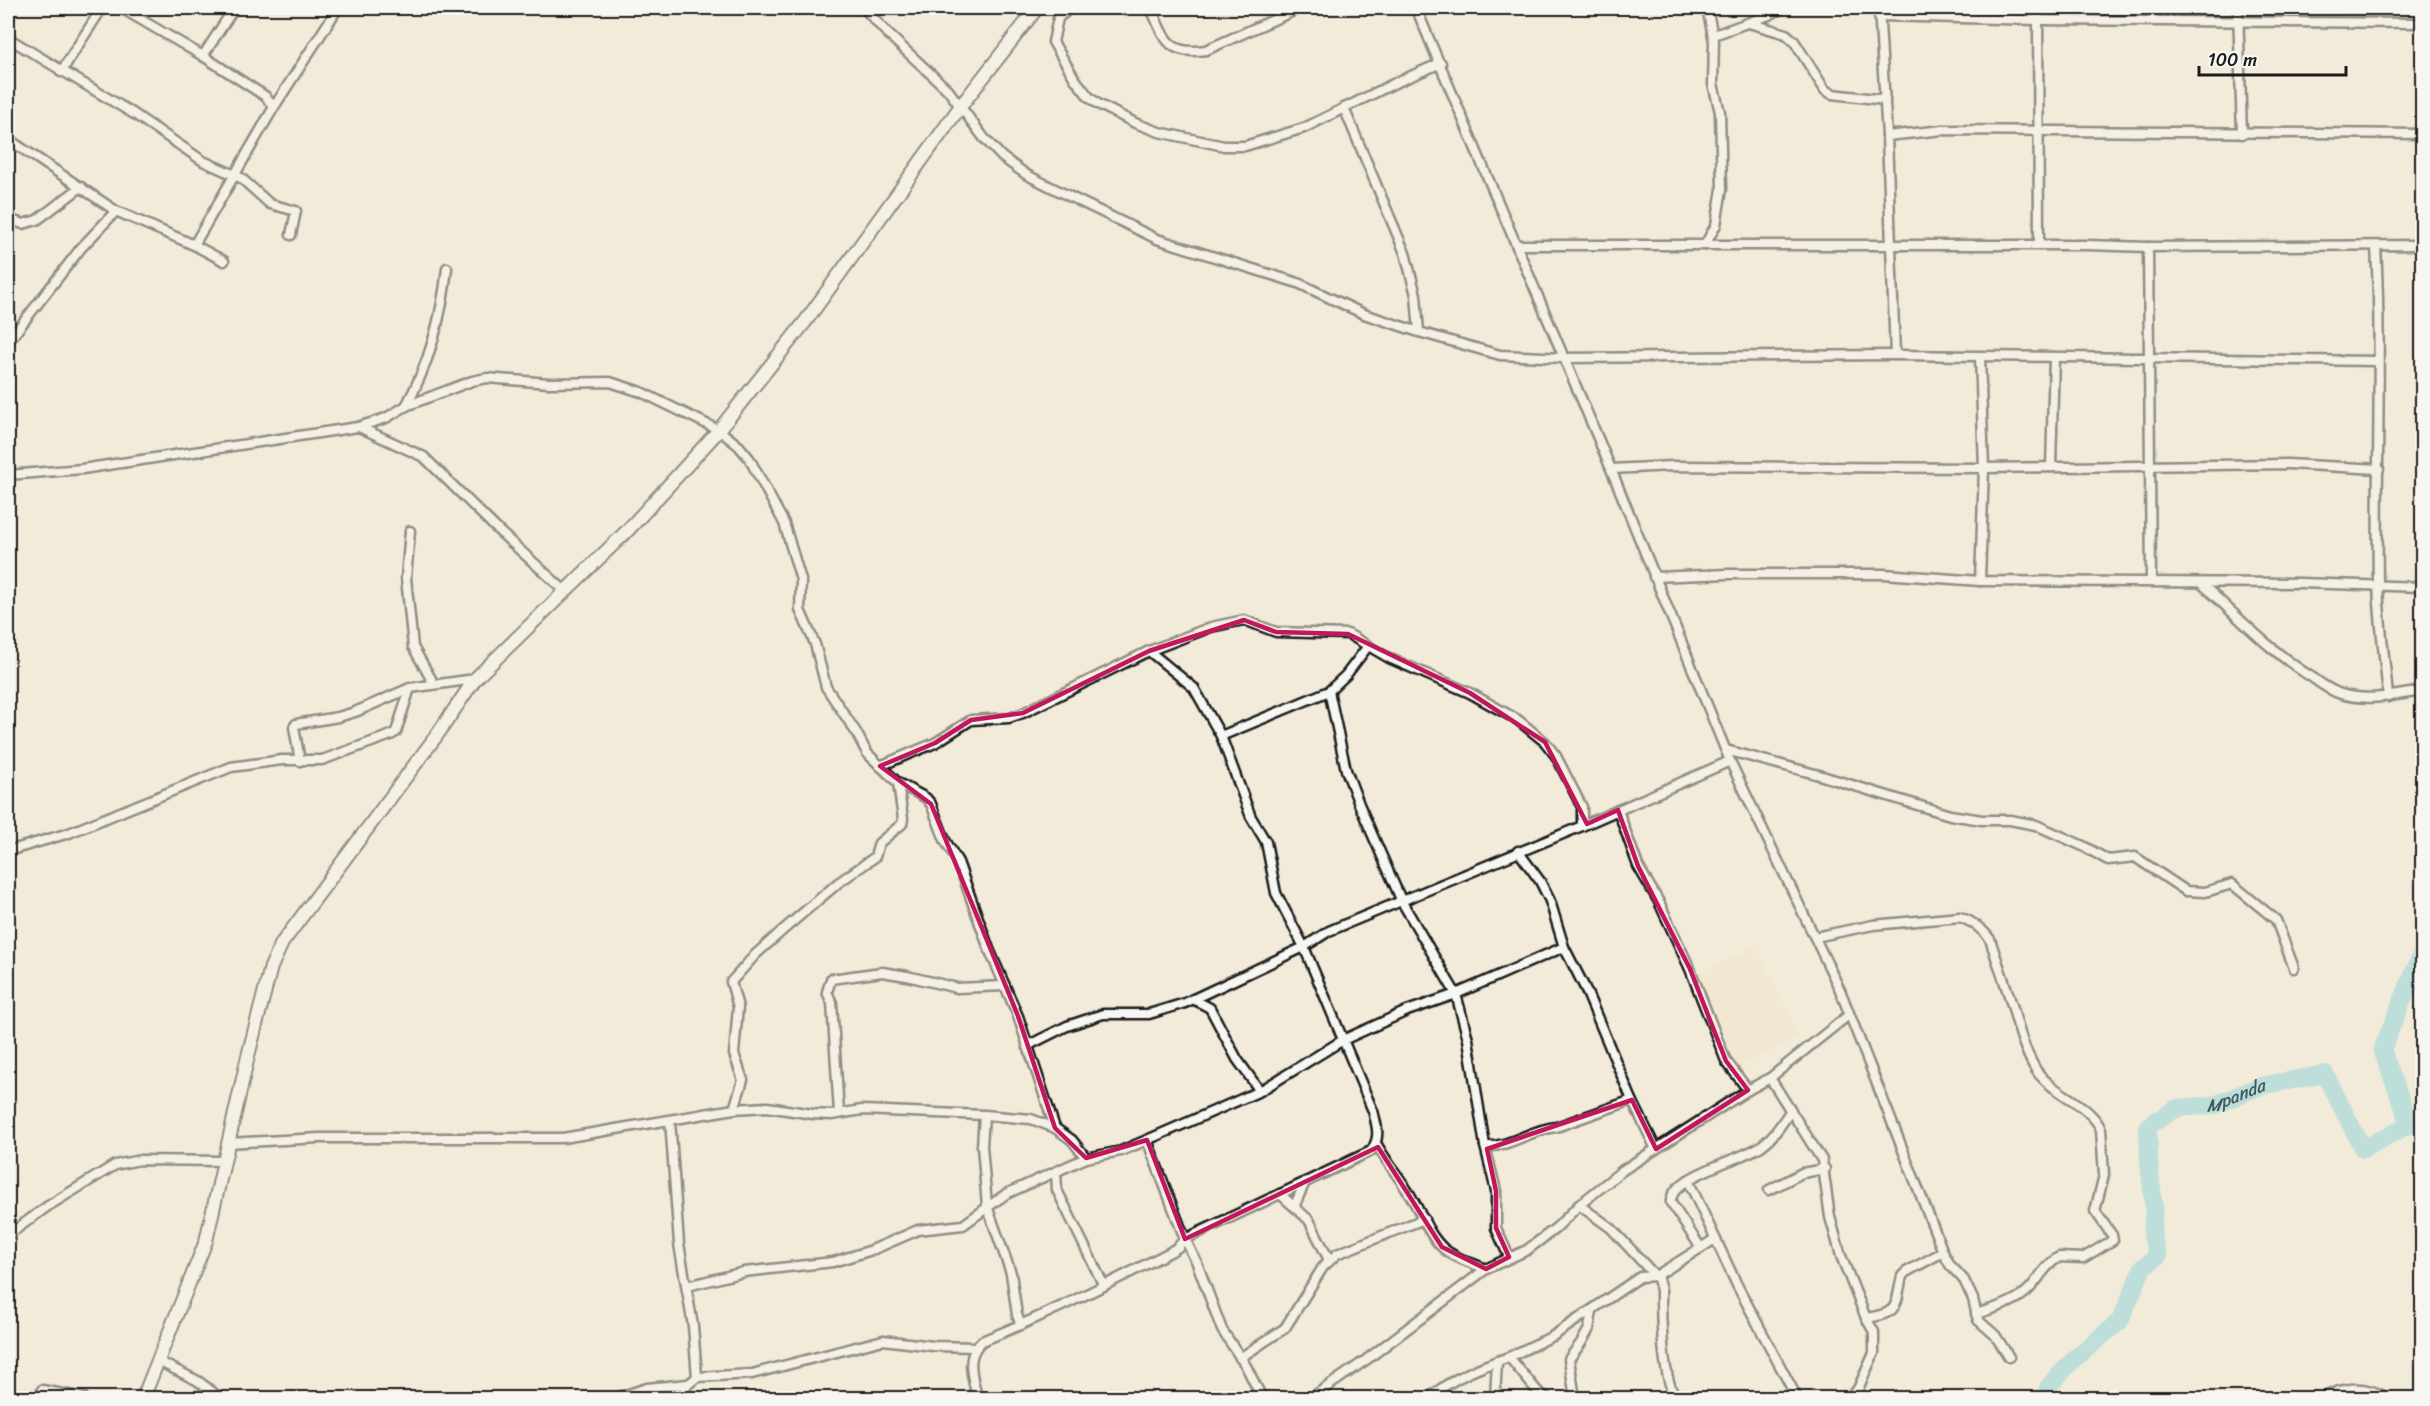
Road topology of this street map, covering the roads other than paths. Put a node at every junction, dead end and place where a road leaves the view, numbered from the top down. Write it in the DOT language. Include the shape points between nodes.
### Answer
graph roads {
  1 [pos="102,8"];
  2 [pos="121,8"];
  3 [pos="234,8"];
  4 [pos="338,8"];
  5 [pos="864,8"];
  6 [pos="1037,8"];
  7 [pos="1070,8"];
  8 [pos="1151,8"];
  9 [pos="1300,8"];
  10 [pos="1416,8"];
  11 [pos="1707,8"];
  12 [pos="1783,8"];
  13 [pos="2038,8"];
  14 [pos="2238,8"];
  15 [pos="1879,12"];
  16 [pos="2039,20"];
  17 [pos="1749,22"];
  18 [pos="2238,22"];
  19 [pos="2422,23"];
  20 [pos="1714,35"];
  21 [pos="8,38"];
  22 [pos="203,56"];
  23 [pos="1441,63"];
  24 [pos="61,72"];
  25 [pos="1885,100"];
  26 [pos="960,106"];
  27 [pos="274,107"];
  28 [pos="1344,108"];
  29 [pos="2038,133"];
  30 [pos="2242,134"];
  31 [pos="2422,134"];
  32 [pos="1887,136"];
  33 [pos="8,139"];
  34 [pos="234,174"];
  35 [pos="81,187"];
  36 [pos="116,211"];
  37 [pos="8,219"];
  38 [pos="291,235"];
  39 [pos="194,245"];
  40 [pos="1518,245"];
  41 [pos="1705,245"];
  42 [pos="1890,245"];
  43 [pos="2422,245"];
  44 [pos="2039,246"];
  45 [pos="2376,246"];
  46 [pos="2148,247"];
  47 [pos="224,261"];
  48 [pos="447,268"];
  49 [pos="1419,332"];
  50 [pos="8,342"];
  51 [pos="1895,355"];
  52 [pos="1980,357"];
  53 [pos="2054,357"];
  54 [pos="1564,358"];
  55 [pos="2149,358"];
  56 [pos="2377,361"];
  57 [pos="406,405"];
  58 [pos="358,427"];
  59 [pos="719,430"];
  60 [pos="2150,466"];
  61 [pos="2051,467"];
  62 [pos="1984,468"];
  63 [pos="1611,469"];
  64 [pos="2379,469"];
  65 [pos="8,475"];
  66 [pos="410,531"];
  67 [pos="1654,577"];
  68 [pos="1980,581"];
  69 [pos="2151,582"];
  70 [pos="2201,583"];
  71 [pos="2379,586"];
  72 [pos="2422,587"];
  73 [pos="565,591"];
  74 [pos="1368,646"];
  75 [pos="1149,651"];
  76 [pos="475,679"];
  77 [pos="434,684"];
  78 [pos="410,688"];
  79 [pos="1329,691"];
  80 [pos="2422,691"];
  81 [pos="2388,697"];
  82 [pos="1221,736"];
  83 [pos="1726,750"];
  84 [pos="300,761"];
  85 [pos="1730,762"];
  86 [pos="880,766"];
  87 [pos="898,783"];
  88 [pos="1618,810"];
  89 [pos="1582,826"];
  90 [pos="8,851"];
  91 [pos="1518,851"];
  92 [pos="1402,902"];
  93 [pos="1815,937"];
  94 [pos="1304,947"];
  95 [pos="1564,947"];
  96 [pos="2294,968"];
  97 [pos="1005,986"];
  98 [pos="1456,994"];
  99 [pos="1193,999"];
  100 [pos="1845,1018"];
  101 [pos="1343,1040"];
  102 [pos="1028,1046"];
  103 [pos="1770,1078"];
  104 [pos="1748,1090"];
  105 [pos="1260,1091"];
  106 [pos="1632,1100"];
  107 [pos="734,1109"];
  108 [pos="1791,1110"];
  109 [pos="839,1113"];
  110 [pos="984,1115"];
  111 [pos="670,1120"];
  112 [pos="1054,1128"];
  113 [pos="1147,1140"];
  114 [pos="228,1143"];
  115 [pos="1376,1143"];
  116 [pos="1485,1146"];
  117 [pos="1656,1149"];
  118 [pos="1086,1158"];
  119 [pos="223,1161"];
  120 [pos="1825,1169"];
  121 [pos="1056,1172"];
  122 [pos="1688,1179"];
  123 [pos="1305,1182"];
  124 [pos="1769,1190"];
  125 [pos="1280,1194"];
  126 [pos="1295,1205"];
  127 [pos="1579,1205"];
  128 [pos="987,1206"];
  129 [pos="1424,1219"];
  130 [pos="8,1235"];
  131 [pos="1185,1239"];
  132 [pos="1715,1239"];
  133 [pos="1701,1248"];
  134 [pos="1943,1252"];
  135 [pos="1509,1257"];
  136 [pos="1329,1260"];
  137 [pos="1486,1269"];
  138 [pos="1656,1276"];
  139 [pos="687,1286"];
  140 [pos="1104,1286"];
  141 [pos="1592,1311"];
  142 [pos="1976,1314"];
  143 [pos="1866,1318"];
  144 [pos="1021,1325"];
  145 [pos="975,1347"];
  146 [pos="1509,1357"];
  147 [pos="2009,1357"];
  148 [pos="1240,1358"];
  149 [pos="158,1361"];
  150 [pos="1497,1361"];
  151 [pos="698,1377"];
  152 [pos="688,1383"];
  153 [pos="42,1390"];
  154 [pos="84,1398"];
  155 [pos="143,1398"];
  156 [pos="220,1398"];
  157 [pos="616,1398"];
  158 [pos="686,1398"];
  159 [pos="977,1398"];
  160 [pos="1262,1398"];
  161 [pos="1311,1398"];
  162 [pos="1429,1398"];
  163 [pos="1495,1398"];
  164 [pos="1547,1398"];
  165 [pos="1575,1398"];
  166 [pos="1676,1398"];
  167 [pos="1797,1398"];
  168 [pos="1848,1398"];
  169 [pos="2323,1398"];
  170 [pos="2387,1398"];
  1 -- 24 [label="street"];
  2 -- 22 [label="street"];
  3 -- 22 [label="street"];
  4 -- 27 [label="street"];
  5 -- 26 [label="street"];
  6 -- 26 [label="street"];
  7 -- 28 [label="street" via="1058,18 1053,42 1089,97 1159,132 1224,146 1245,146 1304,128"];
  8 -- 9 [label="street" via="1164,37 1190,53 1206,50"];
  10 -- 23 [label="street"];
  11 -- 20 [label="street"];
  12 -- 17 [label="street"];
  13 -- 16 [label="street"];
  14 -- 18 [label="street"];
  15 -- 16 [label="street"];
  15 -- 25 [label="street"];
  16 -- 18 [label="street"];
  16 -- 29 [label="street"];
  17 -- 20 [label="street"];
  17 -- 25 [label="street" via="1786,34 1794,41 1825,90"];
  18 -- 19 [label="street"];
  18 -- 30 [label="street"];
  20 -- 41 [label="street" via="1713,84 1720,112 1722,189 1716,225"];
  21 -- 24 [label="street"];
  22 -- 27 [label="street" via="265,96"];
  23 -- 28 [label="street"];
  23 -- 40 [label="street"];
  24 -- 34 [label="street" via="134,114 203,161"];
  25 -- 32 [label="street"];
  26 -- 49 [label="street" via="1002,157 1027,175 1127,225 1157,239 1298,283 1364,314"];
  26 -- 59 [label="street" via="852,259"];
  27 -- 34 [label="street"];
  28 -- 49 [label="street" via="1405,253 1416,295"];
  29 -- 30 [label="street"];
  29 -- 32 [label="street" via="1943,130"];
  29 -- 44 [label="street"];
  30 -- 31 [label="street"];
  32 -- 42 [label="street"];
  33 -- 35 [label="street"];
  34 -- 38 [label="street" via="270,204 296,211"];
  34 -- 39 [label="street"];
  35 -- 36 [label="street"];
  35 -- 37 [label="street" via="37,220 23,224"];
  36 -- 39 [label="street"];
  36 -- 50 [label="street" via="75,255"];
  39 -- 47 [label="street"];
  40 -- 41 [label="street"];
  40 -- 54 [label="street"];
  41 -- 42 [label="street"];
  42 -- 44 [label="street"];
  42 -- 51 [label="street"];
  43 -- 45 [label="street"];
  44 -- 46 [label="street"];
  45 -- 46 [label="street"];
  45 -- 56 [label="street"];
  46 -- 55 [label="street"];
  48 -- 57 [label="street" via="445,292 428,355"];
  49 -- 54 [label="street" via="1500,355"];
  51 -- 52 [label="street"];
  51 -- 54 [label="street"];
  52 -- 53 [label="street"];
  52 -- 62 [label="street"];
  53 -- 55 [label="street"];
  53 -- 61 [label="street"];
  54 -- 63 [label="street"];
  55 -- 56 [label="street"];
  55 -- 60 [label="street"];
  56 -- 64 [label="street"];
  57 -- 58 [label="street" via="386,418"];
  57 -- 59 [label="street" via="487,378 610,382 641,392"];
  58 -- 65 [label="street" via="82,469"];
  58 -- 73 [label="street" via="424,457"];
  59 -- 73 [label="street" via="628,530"];
  59 -- 86 [label="street" via="749,458 784,523 801,580 800,610 815,644 826,687 867,753"];
  60 -- 61 [label="street"];
  60 -- 64 [label="street" via="2288,464"];
  60 -- 69 [label="street"];
  61 -- 62 [label="street"];
  62 -- 63 [label="street"];
  62 -- 68 [label="street"];
  63 -- 67 [label="street"];
  64 -- 71 [label="street"];
  66 -- 77 [label="street" via="406,578 413,648"];
  67 -- 68 [label="street" via="1884,574"];
  67 -- 83 [label="street"];
  68 -- 69 [label="street"];
  69 -- 70 [label="street"];
  70 -- 71 [label="street"];
  70 -- 81 [label="street" via="2297,669 2341,694"];
  71 -- 72 [label="street"];
  71 -- 81 [label="street"];
  73 -- 76 [label="street"];
  74 -- 75 [label="street" via="1348,634 1276,632 1244,620 1211,627"];
  74 -- 79 [label="street"];
  74 -- 89 [label="street" via="1470,693 1518,720 1545,742 1582,807"];
  75 -- 82 [label="street" via="1194,688"];
  75 -- 86 [label="street" via="1023,713 1009,718 971,720 935,743"];
  76 -- 77 [label="street"];
  76 -- 114 [label="street" via="282,943 271,967"];
  77 -- 78 [label="street"];
  78 -- 84 [label="street" via="394,734 322,760"];
  78 -- 84 [label="street" via="346,715 296,724"];
  79 -- 82 [label="street"];
  79 -- 92 [label="street" via="1346,770"];
  80 -- 81 [label="street"];
  82 -- 94 [label="street" via="1251,818 1266,842 1276,893"];
  83 -- 85 [label="street"];
  83 -- 96 [label="street" via="1950,815 2036,825 2108,860 2135,856 2186,891 2205,892 2232,884 2276,920"];
  84 -- 90 [label="street" via="231,767 69,832"];
  85 -- 88 [label="street"];
  85 -- 93 [label="street"];
  86 -- 87 [label="street"];
  87 -- 97 [label="street" via="931,804 958,862"];
  87 -- 107 [label="street" via="902,824 879,843 875,857 838,883 754,955 731,982 738,1007 734,1054 743,1080"];
  88 -- 89 [label="street"];
  88 -- 104 [label="street" via="1638,866 1681,950 1726,1061"];
  89 -- 91 [label="street"];
  91 -- 92 [label="street"];
  91 -- 95 [label="street" via="1550,901"];
  92 -- 94 [label="street" via="1329,931"];
  92 -- 98 [label="street"];
  93 -- 134 [label="street" via="1877,1079"];
  93 -- 142 [label="street" via="1873,925 1960,917 1972,922 1990,939 2025,1049 2037,1071 2101,1129 2104,1175 2094,1208 2113,1240 2083,1258 2059,1257 2044,1269 2031,1288 2005,1305"];
  94 -- 99 [label="street"];
  94 -- 101 [label="street"];
  95 -- 98 [label="street"];
  95 -- 106 [label="street"];
  97 -- 102 [label="street"];
  97 -- 109 [label="street" via="957,988 882,972 831,979 827,992 832,1003"];
  98 -- 101 [label="street"];
  98 -- 116 [label="street" via="1468,1039"];
  99 -- 102 [label="street" via="1149,1014 1103,1014 1067,1026"];
  99 -- 105 [label="street" via="1210,1008"];
  100 -- 103 [label="street"];
  101 -- 105 [label="street"];
  101 -- 115 [label="street" via="1373,1111 1379,1133"];
  102 -- 112 [label="street"];
  103 -- 104 [label="street"];
  103 -- 108 [label="street"];
  104 -- 117 [label="street"];
  105 -- 113 [label="street"];
  106 -- 116 [label="street" via="1503,1145"];
  106 -- 117 [label="street"];
  107 -- 109 [label="street" via="767,1107 813,1114"];
  107 -- 111 [label="street"];
  108 -- 120 [label="street"];
  108 -- 122 [label="street" via="1769,1140 1758,1148"];
  109 -- 110 [label="street" via="862,1110"];
  110 -- 112 [label="street" via="1031,1119"];
  110 -- 128 [label="street" via="982,1146"];
  111 -- 114 [label="street" via="563,1138 320,1138"];
  111 -- 139 [label="street" via="679,1244"];
  112 -- 118 [label="street" via="1072,1140"];
  113 -- 118 [label="street"];
  113 -- 131 [label="street"];
  114 -- 119 [label="street"];
  115 -- 123 [label="street" via="1371,1151"];
  115 -- 129 [label="street"];
  116 -- 135 [label="street" via="1496,1191 1496,1228"];
  117 -- 127 [label="street"];
  118 -- 121 [label="street"];
  119 -- 130 [label="street" via="140,1160 116,1165"];
  119 -- 149 [label="street" via="206,1241"];
  120 -- 124 [label="street" via="1802,1173"];
  120 -- 143 [label="street" via="1830,1217"];
  121 -- 128 [label="street"];
  121 -- 140 [label="street" via="1057,1190"];
  122 -- 132 [label="street"];
  122 -- 133 [label="street" via="1673,1191 1671,1203"];
  123 -- 125 [label="street"];
  123 -- 126 [label="street"];
  125 -- 126 [label="street"];
  125 -- 131 [label="street"];
  126 -- 136 [label="street" via="1309,1220"];
  127 -- 135 [label="street" via="1527,1250"];
  127 -- 138 [label="street" via="1611,1228"];
  128 -- 139 [label="street" via="963,1225 918,1230 833,1262 744,1272"];
  128 -- 144 [label="street" via="1011,1273"];
  129 -- 136 [label="street"];
  129 -- 137 [label="street" via="1448,1251"];
  131 -- 140 [label="street" via="1170,1252"];
  131 -- 148 [label="street" via="1222,1330"];
  132 -- 133 [label="street"];
  132 -- 167 [label="street"];
  133 -- 138 [label="street"];
  134 -- 142 [label="street" via="1964,1280"];
  134 -- 143 [label="street" via="1902,1276 1890,1313"];
  135 -- 137 [label="street"];
  136 -- 148 [label="street" via="1285,1328"];
  137 -- 161 [label="street"];
  138 -- 141 [label="street" via="1640,1277"];
  138 -- 166 [label="street" via="1661,1290 1666,1372"];
  139 -- 151 [label="street"];
  140 -- 144 [label="street"];
  141 -- 146 [label="street"];
  141 -- 165 [label="street" via="1588,1329 1569,1359"];
  142 -- 147 [label="street"];
  143 -- 168 [label="street" via="1876,1339 1874,1353 1858,1389"];
  144 -- 145 [label="street"];
  145 -- 151 [label="street" via="883,1340 752,1374"];
  145 -- 159 [label="street" via="970,1360"];
  146 -- 150 [label="street"];
  146 -- 164 [label="street"];
  148 -- 160 [label="street"];
  149 -- 155 [label="street"];
  149 -- 156 [label="street" via="198,1381"];
  150 -- 162 [label="street" via="1450,1382"];
  150 -- 163 [label="street"];
  151 -- 152 [label="street"];
  152 -- 157 [label="street" via="647,1388"];
  152 -- 158 [label="street"];
  153 -- 154 [label="street"];
  169 -- 170 [label="street" via="2350,1388 2368,1389"];
}
